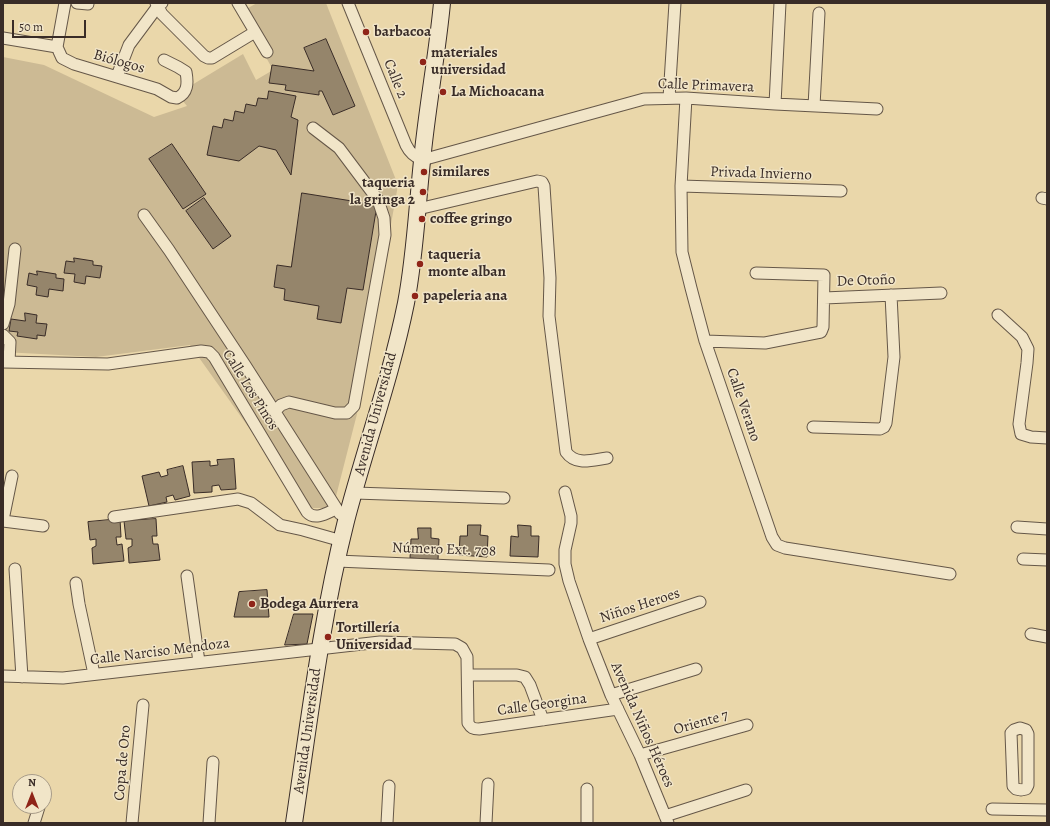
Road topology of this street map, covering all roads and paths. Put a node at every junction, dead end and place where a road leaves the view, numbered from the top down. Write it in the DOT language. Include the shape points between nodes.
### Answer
graph roads {
  1 [pos="65,3"];
  2 [pos="77,3"];
  3 [pos="238,3"];
  4 [pos="348,3"];
  5 [pos="358,3"];
  6 [pos="442,3"];
  7 [pos="675,3"];
  8 [pos="780,3"];
  9 [pos="88,4"];
  10 [pos="159,4"];
  11 [pos="819,13"];
  12 [pos="356,23"];
  13 [pos="255,32"];
  14 [pos="3,38"];
  15 [pos="57,47"];
  16 [pos="267,52"];
  17 [pos="164,60"];
  18 [pos="117,76"];
  19 [pos="669,98"];
  20 [pos="686,98"];
  21 [pos="775,104"];
  22 [pos="814,106"];
  23 [pos="877,109"];
  24 [pos="313,128"];
  25 [pos="422,160"];
  26 [pos="681,186"];
  27 [pos="841,191"];
  28 [pos="418,209"];
  29 [pos="144,215"];
  30 [pos="15,249"];
  31 [pos="756,273"];
  32 [pos="941,293"];
  33 [pos="891,295"];
  34 [pos="824,298"];
  35 [pos="998,315"];
  36 [pos="3,324"];
  37 [pos="3,335"];
  38 [pos="706,341"];
  39 [pos="6,362"];
  40 [pos="275,411"];
  41 [pos="813,427"];
  42 [pos="1047,438"];
  43 [pos="607,458"];
  44 [pos="12,476"];
  45 [pos="565,492"];
  46 [pos="355,493"];
  47 [pos="504,498"];
  48 [pos="336,509"];
  49 [pos="114,517"];
  50 [pos="3,520"];
  51 [pos="346,522"];
  52 [pos="44,526"];
  53 [pos="1017,527"];
  54 [pos="1047,528"];
  55 [pos="342,541"];
  56 [pos="1023,559"];
  57 [pos="1047,560"];
  58 [pos="338,561"];
  59 [pos="15,569"];
  60 [pos="549,570"];
  61 [pos="950,574"];
  62 [pos="187,576"];
  63 [pos="76,583"];
  64 [pos="700,602"];
  65 [pos="1031,634"];
  66 [pos="1047,637"];
  67 [pos="589,639"];
  68 [pos="320,649"];
  69 [pos="200,662"];
  70 [pos="696,669"];
  71 [pos="94,674"];
  72 [pos="468,675"];
  73 [pos="3,676"];
  74 [pos="22,677"];
  75 [pos="611,695"];
  76 [pos="143,705"];
  77 [pos="618,709"];
  78 [pos="543,720"];
  79 [pos="747,725"];
  80 [pos="470,727"];
  81 [pos="640,756"];
  82 [pos="212,762"];
  83 [pos="488,784"];
  84 [pos="389,786"];
  85 [pos="588,789"];
  86 [pos="746,790"];
  87 [pos="1022,790"];
  88 [pos="992,809"];
  89 [pos="1022,810"];
  90 [pos="1047,810"];
  91 [pos="666,820"];
  92 [pos="132,823"];
  93 [pos="209,823"];
  94 [pos="294,823"];
  95 [pos="387,823"];
  96 [pos="486,823"];
  97 [pos="587,823"];
  1 -- 15 [label="street"];
  2 -- 9 [label="street"];
  3 -- 13 [label="street"];
  4 -- 12 [label="street, Calle 2"];
  5 -- 12 [label="street"];
  6 -- 25 [label="street, Avenida Universidad"];
  7 -- 19 [label="street"];
  8 -- 21 [label="street"];
  10 -- 13 [label="street" via="162,14 208,58"];
  10 -- 18 [label="street" via="129,45"];
  11 -- 22 [label="street"];
  12 -- 25 [label="street, Calle 2" via="406,145 415,157"];
  13 -- 16 [label="street"];
  14 -- 15 [label="street"];
  15 -- 18 [label="street, Biólogos" via="62,58 74,64"];
  17 -- 18 [label="street, Biólogos" via="186,72 188,84 183,96 177,98"];
  19 -- 20 [label="street, Calle Primavera"];
  19 -- 25 [label="street, Calle Primavera" via="622,105"];
  20 -- 21 [label="street, Calle Primavera"];
  20 -- 26 [label="street, Calle Verano"];
  21 -- 22 [label="street, Calle Primavera"];
  22 -- 23 [label="street, Calle Primavera"];
  24 -- 40 [label="street" via="339,148 378,200 384,218 385,235 354,406 347,413 335,413 289,402"];
  25 -- 28 [label="street, Avenida Universidad"];
  26 -- 27 [label="street, Privada Invierno"];
  26 -- 38 [label="street, Calle Verano" via="682,252"];
  28 -- 43 [label="street" via="537,181 542,182 550,278 549,316 566,452 579,461"];
  28 -- 46 [label="street, Avenida Universidad" via="406,302 381,404"];
  29 -- 40 [label="street"];
  30 -- 36 [label="street" via="9,304"];
  31 -- 34 [label="street" via="824,275"];
  32 -- 33 [label="street, De Otoño"];
  33 -- 34 [label="street, De Otoño"];
  33 -- 41 [label="street" via="894,357 884,427"];
  34 -- 38 [label="street, De Otoño" via="821,332 765,343"];
  35 -- 42 [label="street" via="1022,337 1028,349 1019,424 1021,434"];
  37 -- 39 [label="street" via="10,342"];
  38 -- 61 [label="street, Calle Verano" via="772,537 777,545"];
  39 -- 48 [label="street, Calle Los Pinos" via="108,364 209,352 307,512 317,516"];
  40 -- 48 [label="street"];
  44 -- 50 [label="street"];
  45 -- 67 [label="street, Avenida Niños Héroes" via="571,523 565,550 565,564"];
  46 -- 47 [label="street"];
  46 -- 51 [label="street, Avenida Universidad"];
  48 -- 51 [label="street"];
  49 -- 55 [label="street" via="238,499 251,503 280,525"];
  50 -- 52 [label="street"];
  51 -- 55 [label="street, Avenida Universidad"];
  53 -- 54 [label="street"];
  55 -- 58 [label="street, Avenida Universidad"];
  56 -- 57 [label="street"];
  58 -- 60 [label="street, Número Ext. 708"];
  58 -- 68 [label="street, Avenida Universidad"];
  59 -- 74 [label="street"];
  62 -- 69 [label="street"];
  63 -- 71 [label="street"];
  64 -- 67 [label="street, Niños Heroes"];
  65 -- 66 [label="street"];
  67 -- 75 [label="street, Avenida Niños Héroes"];
  68 -- 69 [label="street, Calle Narciso Mendoza"];
  68 -- 72 [label="street, Calle Narciso Mendoza" via="380,642 455,644 465,652"];
  68 -- 94 [label="street, Avenida Universidad"];
  69 -- 71 [label="street, Calle Narciso Mendoza"];
  70 -- 75 [label="street"];
  71 -- 74 [label="street, Calle Narciso Mendoza" via="63,678"];
  72 -- 78 [label="street" via="525,677"];
  72 -- 80 [label="street, Calle Narciso Mendoza"];
  73 -- 74 [label="street, Calle Narciso Mendoza"];
  75 -- 77 [label="street, Avenida Niños Héroes"];
  76 -- 92 [label="street, Copa de Oro"];
  77 -- 78 [label="street, Calle Georgina"];
  77 -- 81 [label="street, Avenida Niños Héroes"];
  78 -- 80 [label="street, Calle Georgina" via="479,729"];
  79 -- 81 [label="street, Oriente 7"];
  81 -- 91 [label="street, Avenida Niños Héroes"];
  82 -- 93 [label="street"];
  83 -- 96 [label="street"];
  84 -- 95 [label="street"];
  85 -- 97 [label="street"];
  86 -- 91 [label="street"];
  87 -- 87 [label="street" via="1013,786 1011,733 1020,728 1028,734 1028,785"];
  87 -- 89 [label="street"];
  88 -- 89 [label="street"];
  89 -- 90 [label="street"];
}
